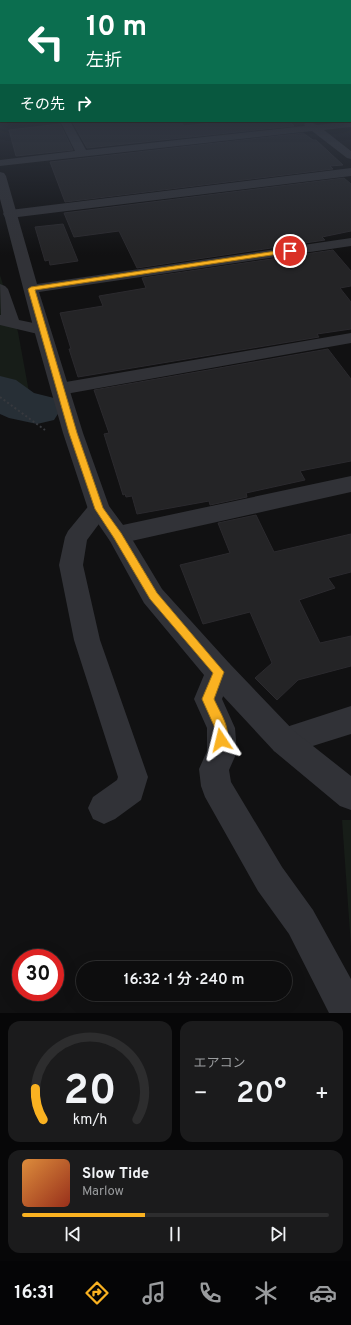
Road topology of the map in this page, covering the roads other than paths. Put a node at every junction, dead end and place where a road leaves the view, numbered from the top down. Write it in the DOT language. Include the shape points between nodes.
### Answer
graph roads {
  1 [pos="22,160"];
  2 [pos="0,163"];
  3 [pos="351,172"];
  4 [pos="0,176"];
  5 [pos="10,214"];
  6 [pos="351,242"];
  7 [pos="0,289"];
  8 [pos="31,289"];
  9 [pos="6,322"];
  10 [pos="42,330"];
  11 [pos="351,338"];
  12 [pos="60,389"];
  13 [pos="351,484"];
  14 [pos="99,509"];
  15 [pos="118,536"];
  16 [pos="219,672"];
  17 [pos="351,720"];
  18 [pos="284,741"];
  19 [pos="351,795"];
  20 [pos="104,808"];
  21 [pos="349,1013"];
  1 -- 2 [label="street"];
  3 -- 5 [label="street"];
  4 -- 5 [label="street"];
  5 -- 8 [label="street"];
  6 -- 8 [label="street"];
  7 -- 9 [label="street"];
  8 -- 10 [label="street"];
  9 -- 10 [label="street"];
  10 -- 12 [label="street"];
  11 -- 12 [label="street"];
  12 -- 14 [label="street"];
  13 -- 15 [label="street"];
  14 -- 15 [label="street"];
  14 -- 20 [label="street" via="76,537 71,565 87,640 132,777 130,789"];
  15 -- 16 [label="street" via="153,596"];
  16 -- 18 [label="street"];
  16 -- 21 [label="street" via="208,699 221,728 222,752 214,769 216,786 270,879 301,922"];
  17 -- 18 [label="street"];
  18 -- 19 [label="street"];
}
